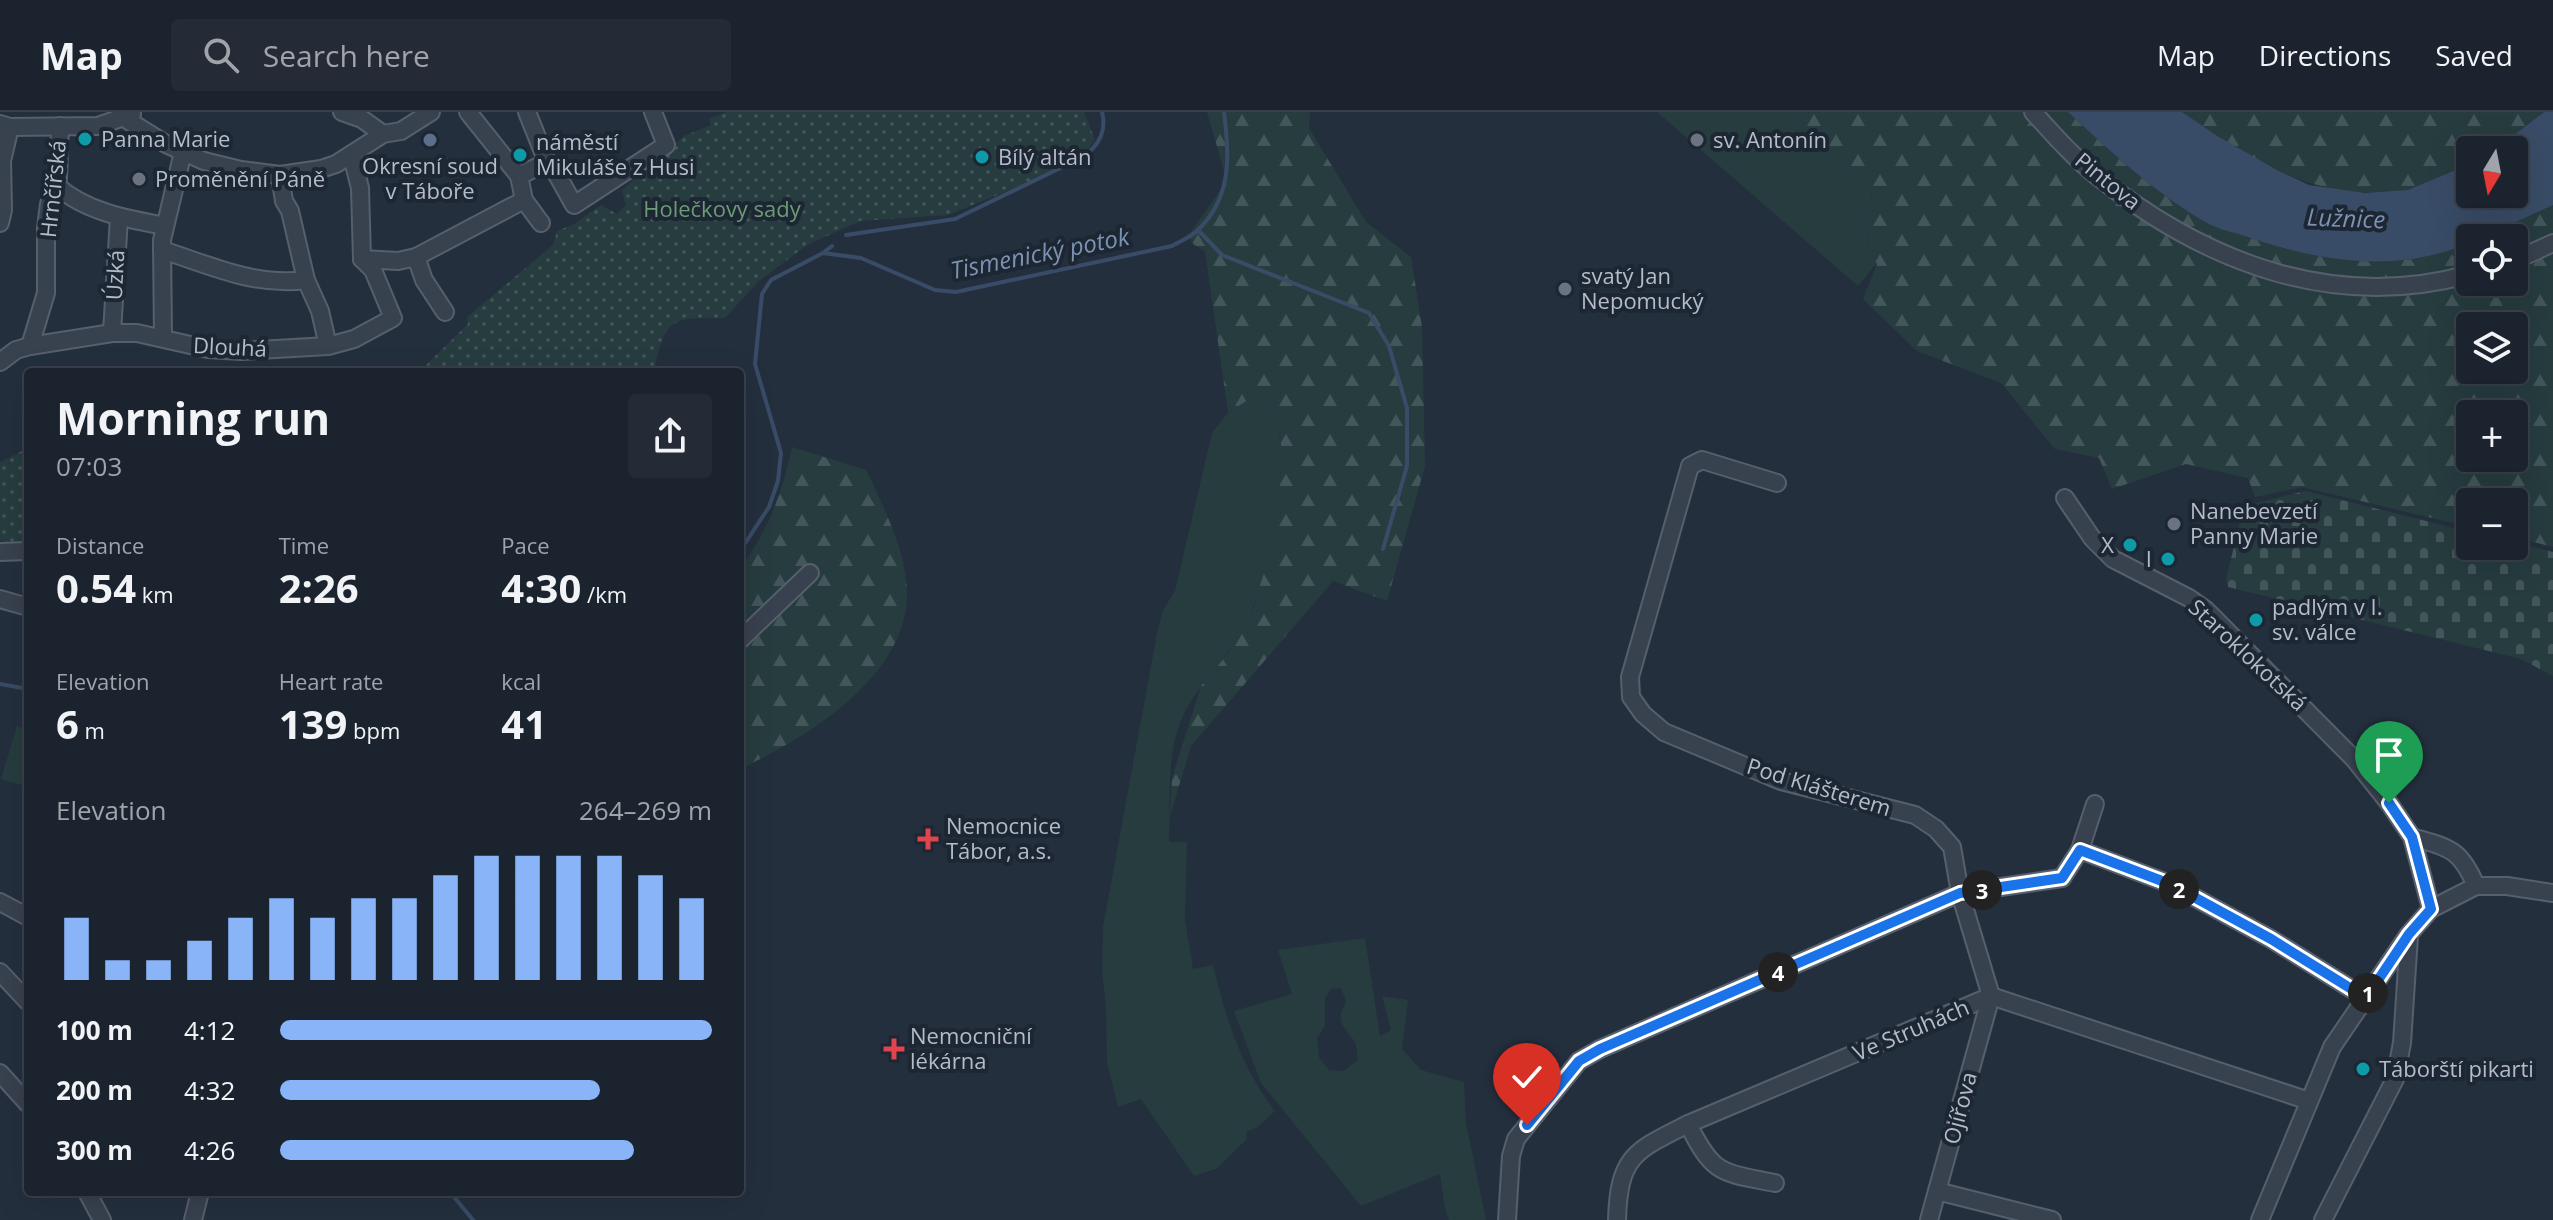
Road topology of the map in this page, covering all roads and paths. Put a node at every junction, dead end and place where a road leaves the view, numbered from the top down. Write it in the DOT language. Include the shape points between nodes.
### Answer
graph roads {
  1 [pos="342,112"];
  2 [pos="431,112"];
  3 [pos="468,112"];
  4 [pos="527,112"];
  5 [pos="653,112"];
  6 [pos="2033,112"];
  7 [pos="129,115"];
  8 [pos="5,125"];
  9 [pos="60,126"];
  10 [pos="383,134"];
  11 [pos="183,152"];
  12 [pos="352,156"];
  13 [pos="547,162"];
  14 [pos="280,175"];
  15 [pos="519,176"];
  16 [pos="57,186"];
  17 [pos="524,200"];
  18 [pos="119,217"];
  19 [pos="0,223"];
  20 [pos="541,223"];
  21 [pos="165,226"];
  22 [pos="2553,243"];
  23 [pos="162,250"];
  24 [pos="2528,255"];
  25 [pos="416,257"];
  26 [pos="362,259"];
  27 [pos="2456,278"];
  28 [pos="306,280"];
  29 [pos="445,312"];
  30 [pos="112,333"];
  31 [pos="163,338"];
  32 [pos="30,346"];
  33 [pos="328,346"];
  34 [pos="0,362"];
  35 [pos="1777,483"];
  36 [pos="2065,498"];
  37 [pos="24,551"];
  38 [pos="4,552"];
  39 [pos="810,573"];
  40 [pos="0,599"];
  41 [pos="24,606"];
  42 [pos="744,636"];
  43 [pos="2095,804"];
  44 [pos="2412,837"];
  45 [pos="2080,850"];
  46 [pos="2476,886"];
  47 [pos="1960,893"];
  48 [pos="2553,893"];
  49 [pos="0,902"];
  50 [pos="2431,909"];
  51 [pos="24,915"];
  52 [pos="2409,934"];
  53 [pos="0,972"];
  54 [pos="1991,996"];
  55 [pos="24,998"];
  56 [pos="2366,998"];
  57 [pos="0,1073"];
  58 [pos="24,1100"];
  59 [pos="2309,1101"];
  60 [pos="1688,1124"];
  61 [pos="1775,1183"];
  62 [pos="1937,1191"];
  63 [pos="89,1196"];
  64 [pos="199,1196"];
  65 [pos="2264,1219"];
  66 [pos="102,1220"];
  67 [pos="193,1220"];
  68 [pos="1507,1220"];
  69 [pos="1617,1220"];
  70 [pos="1929,1220"];
  71 [pos="2052,1220"];
  72 [pos="2323,1220"];
  1 -- 10 [label="street"];
  2 -- 10 [label="street" via="401,131"];
  3 -- 15 [label="street"];
  4 -- 13 [label="street"];
  5 -- 13 [label="street" via="666,145 574,205"];
  6 -- 27 [label="street, Pintova" via="2095,175 2223,255 2280,276 2345,285 2388,287"];
  7 -- 9 [label="street" via="98,126"];
  7 -- 11 [label="street"];
  8 -- 9 [label="street"];
  8 -- 19 [label="street"];
  9 -- 16 [label="street, Hrnčířská"];
  10 -- 12 [label="street"];
  11 -- 14 [label="street"];
  11 -- 21 [label="street"];
  12 -- 14 [label="street" via="321,169"];
  12 -- 26 [label="street" via="360,188"];
  13 -- 15 [label="street"];
  14 -- 28 [label="street"];
  15 -- 17 [label="street"];
  16 -- 18 [label="street" via="78,201"];
  16 -- 32 [label="street, Hrnčířská" via="49,204 46,293"];
  17 -- 20 [label="street"];
  17 -- 25 [label="street"];
  18 -- 21 [label="street"];
  18 -- 30 [label="street, Úzká"];
  21 -- 23 [label="street"];
  22 -- 24 [label="street"];
  23 -- 28 [label="street" via="243,277"];
  23 -- 31 [label="street"];
  25 -- 26 [label="street"];
  25 -- 29 [label="street"];
  26 -- 33 [label="street, Dlouhá" via="373,270 393,318"];
  28 -- 33 [label="street"];
  30 -- 31 [label="street, Dlouhá"];
  30 -- 32 [label="street, Dlouhá"];
  31 -- 33 [label="street, Dlouhá" via="219,350"];
  32 -- 34 [label="street, Dlouhá"];
  35 -- 47 [label="street, Pod Klášterem" via="1702,460 1690,466 1630,677 1631,697 1664,732 1715,754 1781,781 1915,815 1952,847"];
  36 -- 44 [label="street, Staroklokotská" via="2113,559 2206,610 2354,759"];
  37 -- 38 [label="street"];
  39 -- 42 [label="street"];
  40 -- 41 [label="street"];
  43 -- 45 [label="street"];
  44 -- 46 [label="street" via="2445,846 2466,862"];
  44 -- 50 [label="street, Staroklokotská"];
  45 -- 47 [label="street" via="2062,878"];
  45 -- 56 [label="street" via="2170,884"];
  46 -- 48 [label="street"];
  46 -- 50 [label="street"];
  47 -- 54 [label="street, Pod Klášterem"];
  47 -- 68 [label="street" via="1579,1061 1516,1139"];
  49 -- 51 [label="street"];
  50 -- 52 [label="street"];
  52 -- 56 [label="street"];
  52 -- 72 [label="street" via="2395,1079"];
  53 -- 55 [label="street"];
  54 -- 59 [label="street, Ve Struhách"];
  54 -- 60 [label="street, Ve Struhách"];
  54 -- 62 [label="street, Ojířova"];
  56 -- 59 [label="street" via="2332,1047"];
  57 -- 58 [label="street"];
  59 -- 65 [label="street"];
  60 -- 61 [label="street" via="1710,1163 1730,1174"];
  60 -- 69 [label="street, Ve Struhách" via="1641,1148 1624,1169"];
  62 -- 70 [label="street, Ojířova"];
  62 -- 71 [label="street"];
  63 -- 66 [label="street"];
  64 -- 67 [label="street"];
}
